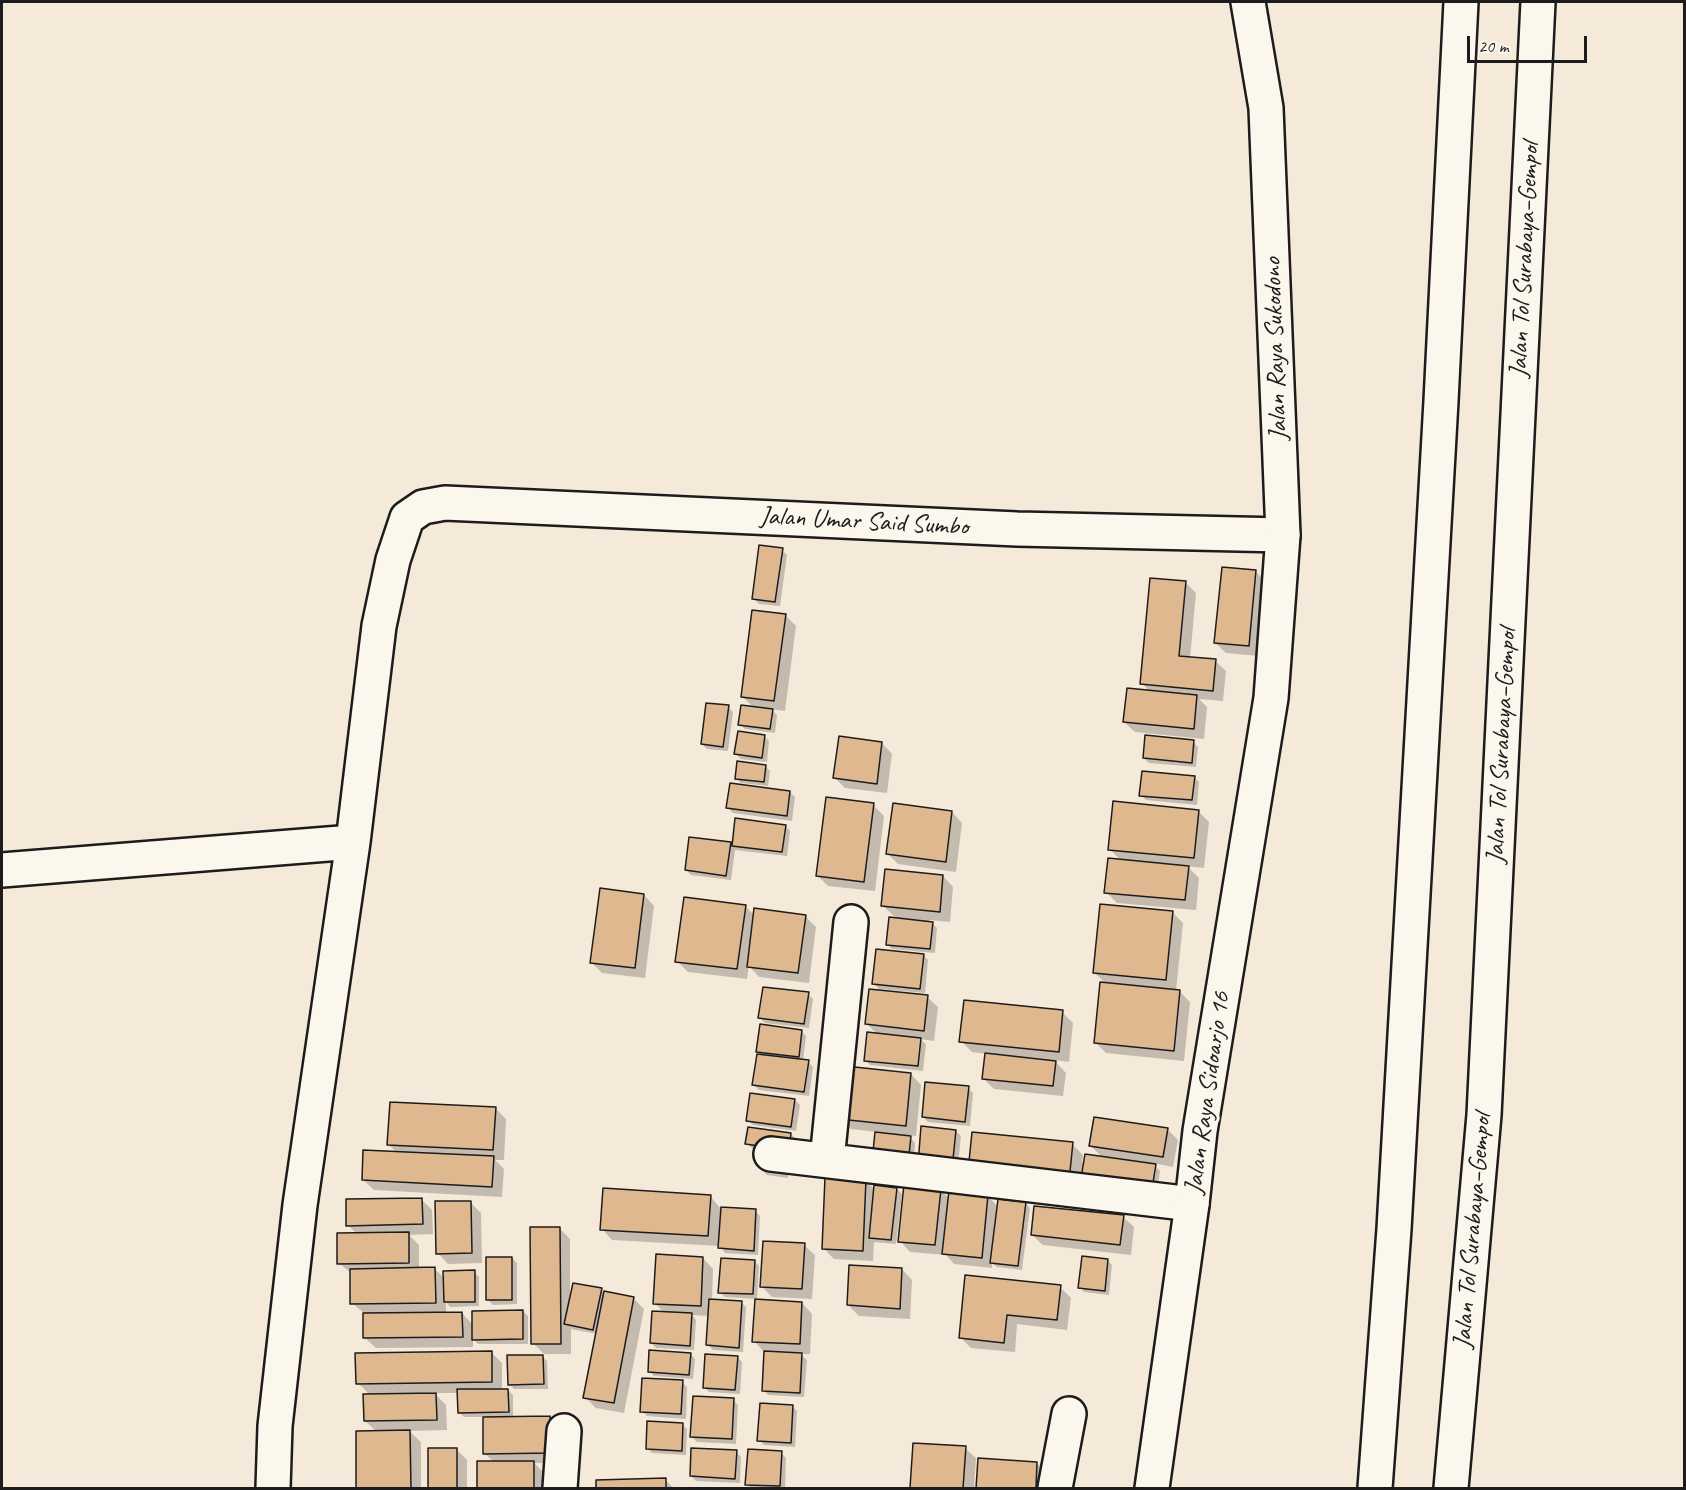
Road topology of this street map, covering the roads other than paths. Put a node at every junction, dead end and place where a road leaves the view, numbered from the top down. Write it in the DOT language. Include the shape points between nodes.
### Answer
graph roads {
  1 [pos="1248,2"];
  2 [pos="1461,2"];
  3 [pos="1538,2"];
  4 [pos="1283,535"];
  5 [pos="1271,698"];
  6 [pos="353,842"];
  7 [pos="2,870"];
  8 [pos="851,922"];
  9 [pos="771,1154"];
  10 [pos="828,1160"];
  11 [pos="1192,1204"];
  12 [pos="1070,1414"];
  13 [pos="564,1431"];
  14 [pos="273,1488"];
  15 [pos="560,1488"];
  16 [pos="1055,1488"];
  17 [pos="1152,1488"];
  18 [pos="1375,1488"];
  19 [pos="1451,1488"];
  1 -- 4 [label="main road, Jalan Raya Sukodono" via="1266,108"];
  2 -- 18 [label="main road" via="1441,413"];
  3 -- 19 [label="main road, Jalan Tol Surabaya–Gempol" via="1484,1115"];
  4 -- 5 [label="main road, Jalan Raya Sukodono"];
  4 -- 6 [label="main road, Jalan Umar Said Sumbo" via="1028,529 445,503 423,507 407,518 393,560 379,626"];
  5 -- 11 [label="main road, Jalan Raya Sidoarjo 16" via="1200,1131"];
  6 -- 7 [label="main road"];
  6 -- 14 [label="main road" via="300,1205 275,1426"];
  8 -- 10 [label="main road"];
  9 -- 10 [label="main road"];
  10 -- 11 [label="main road"];
  11 -- 17 [label="main road, Jalan Raya Sidoarjo 16"];
  12 -- 16 [label="main road"];
  13 -- 15 [label="main road"];
}
